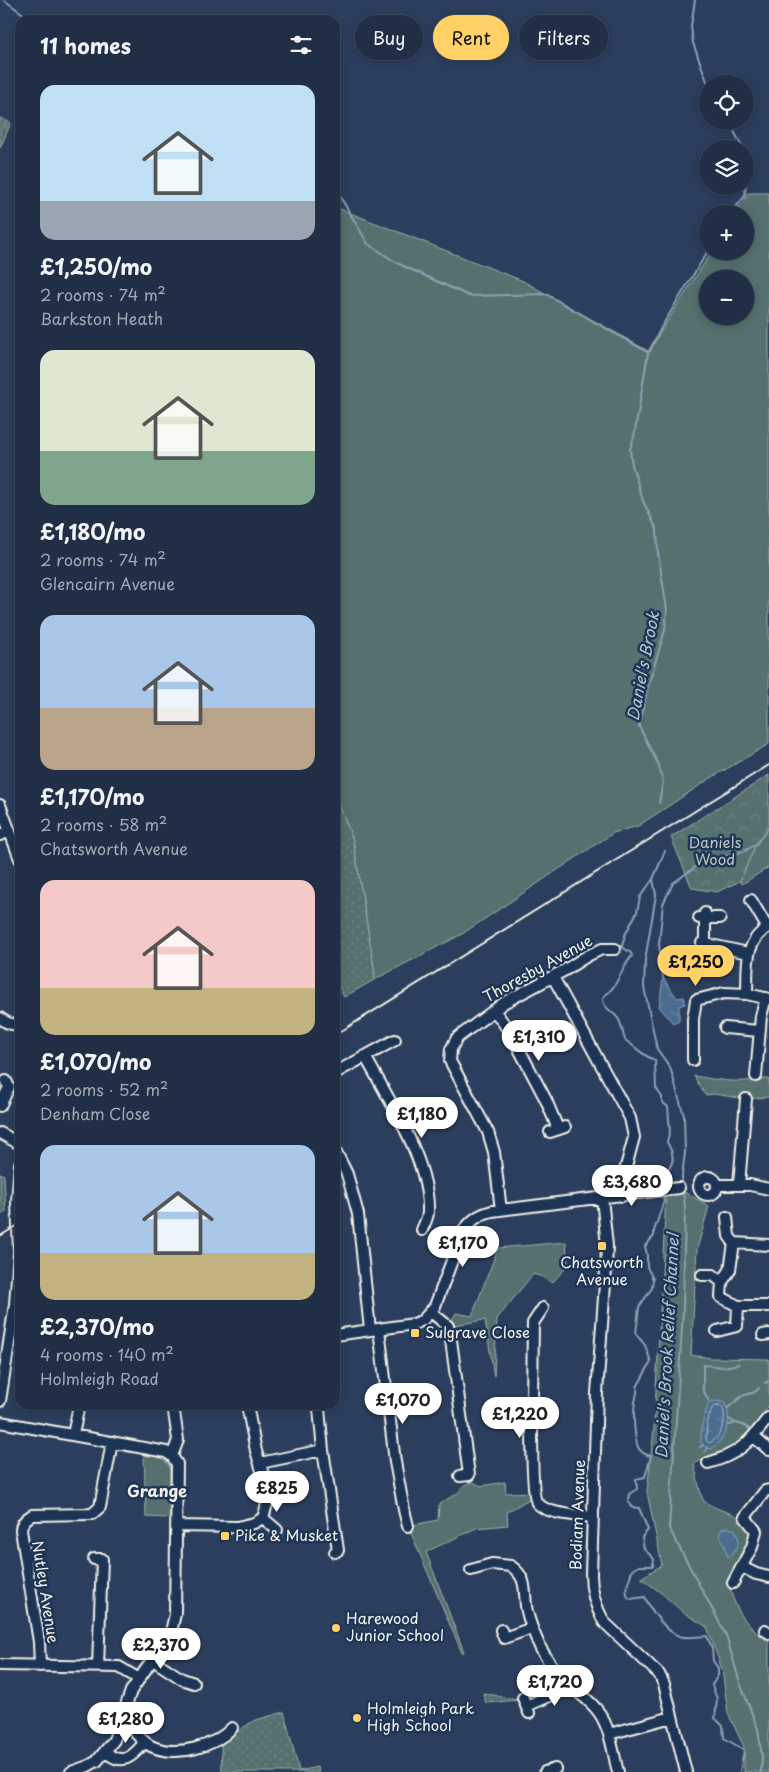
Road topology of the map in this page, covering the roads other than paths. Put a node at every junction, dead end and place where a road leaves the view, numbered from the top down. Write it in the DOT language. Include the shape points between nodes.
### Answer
graph roads {
  1 [pos="0,805"];
  2 [pos="10,831"];
  3 [pos="0,835"];
  4 [pos="15,845"];
  5 [pos="741,905"];
  6 [pos="720,918"];
  7 [pos="768,926"];
  8 [pos="615,948"];
  9 [pos="748,953"];
  10 [pos="553,977"];
  11 [pos="747,994"];
  12 [pos="767,999"];
  13 [pos="494,1010"];
  14 [pos="0,1018"];
  15 [pos="15,1024"];
  16 [pos="725,1028"];
  17 [pos="759,1031"];
  18 [pos="395,1040"];
  19 [pos="365,1056"];
  20 [pos="693,1060"];
  21 [pos="340,1070"];
  22 [pos="756,1076"];
  23 [pos="10,1085"];
  24 [pos="746,1099"];
  25 [pos="0,1106"];
  26 [pos="557,1130"];
  27 [pos="0,1133"];
  28 [pos="15,1141"];
  29 [pos="340,1160"];
  30 [pos="695,1186"];
  31 [pos="739,1186"];
  32 [pos="679,1188"];
  33 [pos="769,1188"];
  34 [pos="622,1196"];
  35 [pos="602,1198"];
  36 [pos="501,1210"];
  37 [pos="414,1217"];
  38 [pos="727,1217"];
  39 [pos="734,1243"];
  40 [pos="769,1245"];
  41 [pos="702,1275"];
  42 [pos="722,1282"];
  43 [pos="15,1304"];
  44 [pos="738,1306"];
  45 [pos="769,1306"];
  46 [pos="544,1308"];
  47 [pos="431,1312"];
  48 [pos="0,1325"];
  49 [pos="11,1328"];
  50 [pos="374,1330"];
  51 [pos="717,1331"];
  52 [pos="340,1334"];
  53 [pos="0,1401"];
  54 [pos="78,1410"];
  55 [pos="174,1410"];
  56 [pos="248,1410"];
  57 [pos="316,1410"];
  58 [pos="768,1418"];
  59 [pos="0,1422"];
  60 [pos="73,1435"];
  61 [pos="754,1437"];
  62 [pos="112,1442"];
  63 [pos="323,1450"];
  64 [pos="769,1450"];
  65 [pos="172,1456"];
  66 [pos="260,1462"];
  67 [pos="708,1463"];
  68 [pos="460,1476"];
  69 [pos="769,1490"];
  70 [pos="593,1516"];
  71 [pos="263,1518"];
  72 [pos="176,1526"];
  73 [pos="408,1526"];
  74 [pos="277,1530"];
  75 [pos="335,1552"];
  76 [pos="94,1559"];
  77 [pos="742,1567"];
  78 [pos="471,1570"];
  79 [pos="769,1576"];
  80 [pos="733,1583"];
  81 [pos="532,1628"];
  82 [pos="501,1630"];
  83 [pos="153,1660"];
  84 [pos="0,1665"];
  85 [pos="40,1666"];
  86 [pos="98,1666"];
  87 [pos="139,1679"];
  88 [pos="194,1683"];
  89 [pos="567,1683"];
  90 [pos="526,1705"];
  91 [pos="122,1717"];
  92 [pos="672,1717"];
  93 [pos="232,1728"];
  94 [pos="609,1734"];
  95 [pos="145,1742"];
  96 [pos="106,1752"];
  97 [pos="71,1772"];
  98 [pos="618,1772"];
  99 [pos="686,1772"];
  1 -- 2 [label="street"];
  2 -- 3 [label="street"];
  2 -- 4 [label="street"];
  5 -- 7 [label="street" via="753,899"];
  6 -- 9 [label="street" via="703,917 703,943"];
  7 -- 9 [label="street" via="755,938"];
  8 -- 10 [label="street, Thoresby Avenue" via="602,949"];
  9 -- 11 [label="street"];
  10 -- 13 [label="street, Thoresby Avenue"];
  10 -- 34 [label="street" via="630,1118 634,1137 623,1178"];
  11 -- 12 [label="street"];
  11 -- 20 [label="street" via="695,996"];
  12 -- 17 [label="street" via="760,1016"];
  13 -- 26 [label="street" via="510,1032 546,1100"];
  13 -- 36 [label="street, Thoresby Avenue" via="457,1038 451,1049 450,1061 488,1132 494,1152"];
  14 -- 15 [label="street"];
  16 -- 17 [label="street"];
  17 -- 22 [label="street"];
  18 -- 19 [label="street"];
  19 -- 21 [label="street"];
  19 -- 37 [label="street" via="406,1131 420,1167 428,1213 424,1226"];
  23 -- 25 [label="street"];
  24 -- 31 [label="street"];
  27 -- 28 [label="street"];
  29 -- 50 [label="street" via="358,1214"];
  30 -- 31 [label="street" via="709,1195 715,1193 718,1185"];
  31 -- 33 [label="street"];
  32 -- 34 [label="street"];
  34 -- 35 [label="street"];
  35 -- 36 [label="street"];
  35 -- 70 [label="street, Bodiam Avenue" via="607,1258 597,1394"];
  36 -- 47 [label="street" via="480,1214 463,1231"];
  38 -- 39 [label="street" via="729,1236"];
  39 -- 40 [label="street"];
  39 -- 42 [label="street" via="730,1270"];
  41 -- 42 [label="street" via="713,1275"];
  42 -- 44 [label="street" via="721,1296"];
  43 -- 49 [label="street"];
  44 -- 45 [label="street"];
  44 -- 51 [label="street" via="737,1326"];
  46 -- 70 [label="street" via="533,1323 535,1501 550,1510"];
  47 -- 50 [label="street" via="414,1324"];
  47 -- 68 [label="street" via="448,1326 451,1340 469,1475"];
  48 -- 49 [label="street"];
  49 -- 53 [label="street"];
  50 -- 52 [label="street"];
  50 -- 73 [label="street"];
  54 -- 60 [label="street"];
  55 -- 65 [label="street" via="178,1440"];
  56 -- 66 [label="street"];
  57 -- 63 [label="street"];
  58 -- 61 [label="street"];
  59 -- 60 [label="street"];
  60 -- 62 [label="street"];
  61 -- 64 [label="street"];
  61 -- 67 [label="street" via="726,1458"];
  62 -- 65 [label="street" via="166,1452"];
  62 -- 85 [label="street, Nutley Avenue" via="100,1507 95,1513 32,1515 21,1525"];
  63 -- 66 [label="street"];
  63 -- 75 [label="street" via="339,1533 338,1550"];
  65 -- 72 [label="street" via="177,1464"];
  66 -- 71 [label="street" via="268,1504"];
  69 -- 77 [label="street" via="745,1517 756,1531"];
  70 -- 92 [label="street, Bodiam Avenue" via="591,1581 598,1612 612,1631 659,1674"];
  71 -- 72 [label="street" via="237,1527"];
  71 -- 74 [label="street"];
  72 -- 83 [label="street" via="175,1614 171,1632"];
  76 -- 86 [label="street" via="102,1559"];
  77 -- 79 [label="street"];
  77 -- 80 [label="street"];
  78 -- 81 [label="street" via="492,1564 516,1570 526,1588 526,1606"];
  81 -- 82 [label="street" via="504,1638"];
  81 -- 89 [label="street" via="541,1649"];
  83 -- 87 [label="street"];
  83 -- 88 [label="street"];
  84 -- 85 [label="street"];
  85 -- 86 [label="street"];
  86 -- 87 [label="street" via="119,1667"];
  87 -- 91 [label="street"];
  89 -- 90 [label="street" via="556,1693"];
  89 -- 94 [label="street" via="592,1703"];
  91 -- 95 [label="street"];
  91 -- 96 [label="street"];
  92 -- 94 [label="street"];
  92 -- 99 [label="street, Bodiam Avenue"];
  93 -- 95 [label="street" via="215,1740 192,1749 173,1750 153,1747"];
  94 -- 98 [label="street"];
  95 -- 96 [label="street" via="134,1754 122,1759 112,1758"];
  96 -- 97 [label="street" via="97,1761"];
}
